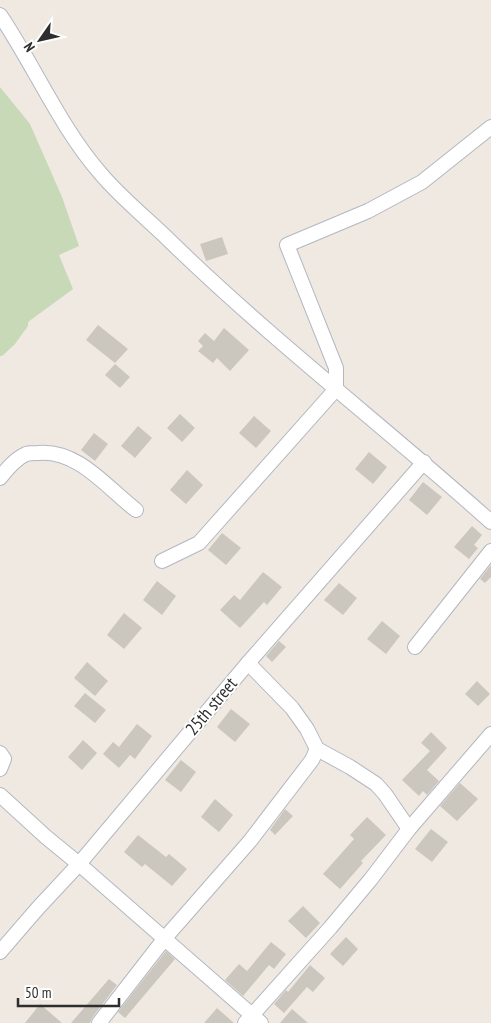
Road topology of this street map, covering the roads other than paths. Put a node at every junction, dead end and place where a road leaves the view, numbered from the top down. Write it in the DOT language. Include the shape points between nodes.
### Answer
graph roads {
  1 [pos="0,15"];
  2 [pos="491,127"];
  3 [pos="336,389"];
  4 [pos="424,462"];
  5 [pos="0,478"];
  6 [pos="136,510"];
  7 [pos="491,522"];
  8 [pos="491,551"];
  9 [pos="162,561"];
  10 [pos="415,647"];
  11 [pos="248,663"];
  12 [pos="491,734"];
  13 [pos="316,749"];
  14 [pos="0,753"];
  15 [pos="0,769"];
  16 [pos="0,795"];
  17 [pos="409,829"];
  18 [pos="79,864"];
  19 [pos="165,938"];
  20 [pos="0,952"];
  21 [pos="253,1020"];
  22 [pos="99,1023"];
  1 -- 3 [label="street" via="79,147 103,176 214,284"];
  2 -- 3 [label="street" via="422,182 368,211 287,245 336,368"];
  3 -- 4 [label="street"];
  3 -- 9 [label="street" via="199,543"];
  4 -- 7 [label="street"];
  4 -- 11 [label="street, 25th street"];
  5 -- 6 [label="street" via="26,454 50,452 63,455 94,474"];
  8 -- 10 [label="street"];
  11 -- 13 [label="street" via="292,708"];
  11 -- 18 [label="street, 25th street"];
  12 -- 17 [label="street"];
  13 -- 17 [label="street" via="376,784"];
  13 -- 19 [label="street" via="312,760 250,841"];
  14 -- 15 [label="street" via="4,759"];
  16 -- 18 [label="street"];
  17 -- 21 [label="street"];
  18 -- 19 [label="street"];
  18 -- 20 [label="street, 25th street"];
  19 -- 21 [label="street"];
  19 -- 22 [label="street"];
}
